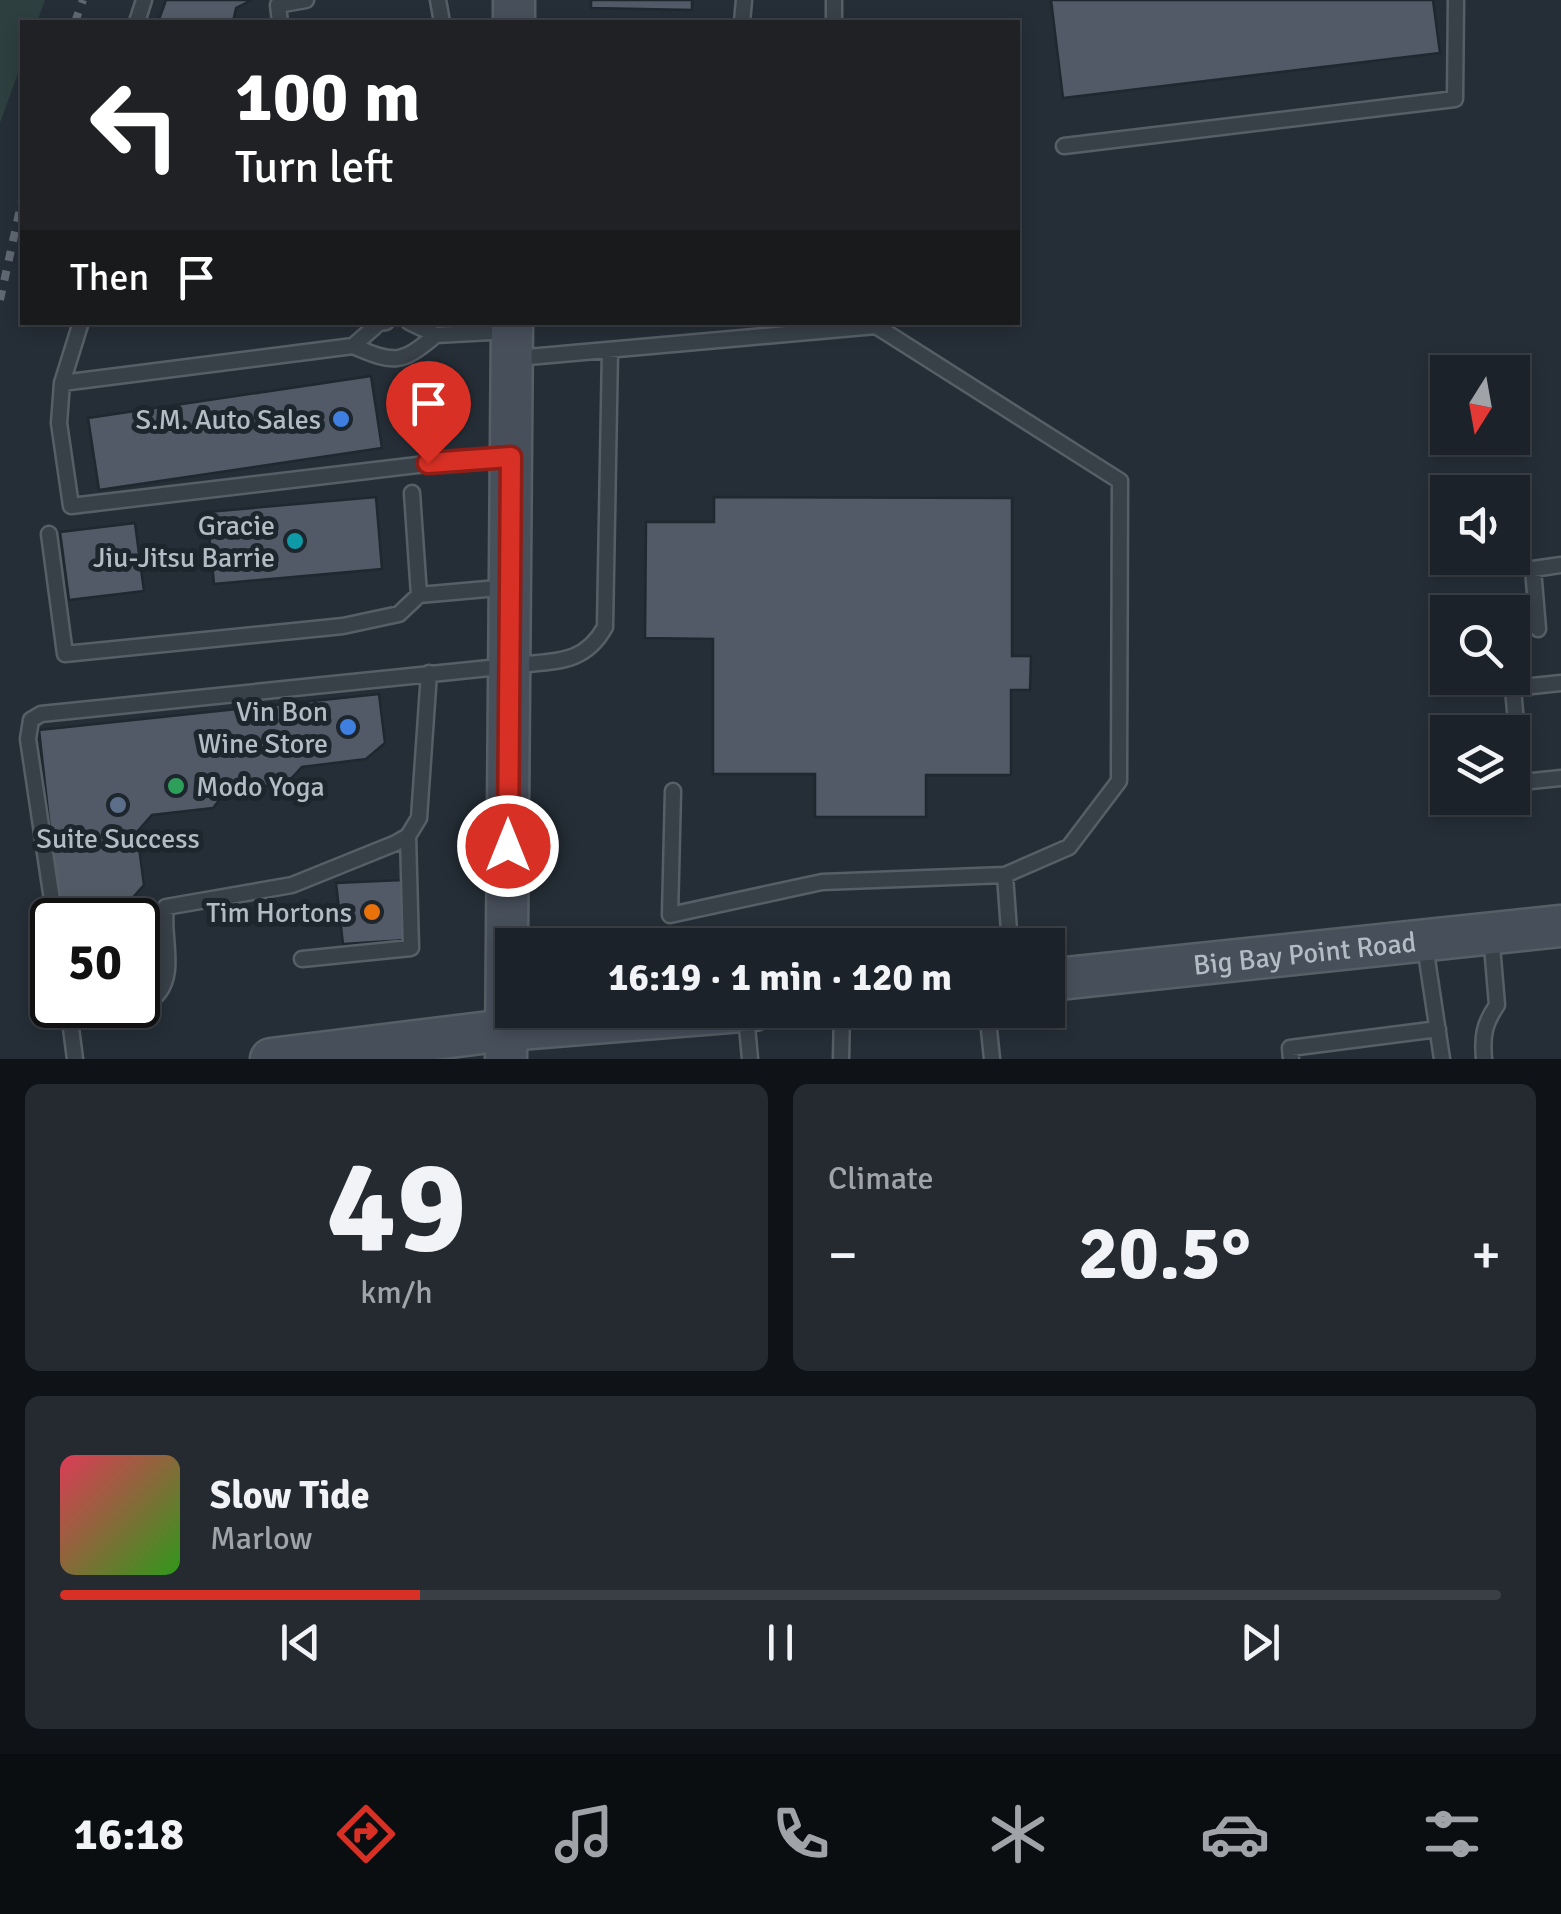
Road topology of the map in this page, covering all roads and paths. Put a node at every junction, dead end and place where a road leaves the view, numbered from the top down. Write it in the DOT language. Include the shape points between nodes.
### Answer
graph roads {
  1 [pos="306,0"];
  2 [pos="1456,0"];
  3 [pos="280,20"];
  4 [pos="1064,146"];
  5 [pos="80,325"];
  6 [pos="377,325"];
  7 [pos="415,325"];
  8 [pos="436,335"];
  9 [pos="512,338"];
  10 [pos="353,346"];
  11 [pos="610,350"];
  12 [pos="62,383"];
  13 [pos="511,457"];
  14 [pos="412,493"];
  15 [pos="49,534"];
  16 [pos="1561,565"];
  17 [pos="510,587"];
  18 [pos="418,595"];
  19 [pos="1538,629"];
  20 [pos="509,666"];
  21 [pos="429,673"];
  22 [pos="1561,684"];
  23 [pos="1561,778"];
  24 [pos="672,791"];
  25 [pos="408,836"];
  26 [pos="1006,876"];
  27 [pos="52,898"];
  28 [pos="1561,926"];
  29 [pos="1009,928"];
  30 [pos="1491,934"];
  31 [pos="1424,940"];
  32 [pos="302,959"];
  33 [pos="1065,978"];
  34 [pos="160,987"];
  35 [pos="71,1028"];
  36 [pos="622,1028"];
  37 [pos="747,1028"];
  38 [pos="842,1028"];
  39 [pos="989,1028"];
  40 [pos="1438,1029"];
  41 [pos="506,1044"];
  42 [pos="76,1059"];
  43 [pos="272,1059"];
  44 [pos="750,1059"];
  45 [pos="841,1059"];
  46 [pos="992,1059"];
  47 [pos="1291,1059"];
  48 [pos="1442,1059"];
  49 [pos="1484,1059"];
  1 -- 3 [label="lane" via="278,5"];
  2 -- 4 [label="lane" via="1455,99"];
  5 -- 12 [label="lane"];
  6 -- 10 [label="lane"];
  7 -- 8 [label="lane"];
  8 -- 9 [label="lane"];
  8 -- 10 [label="lane" via="409,357 382,358"];
  9 -- 11 [label="lane"];
  9 -- 13 [label="street"];
  10 -- 12 [label="lane"];
  11 -- 20 [label="lane" via="605,627 582,656"];
  11 -- 26 [label="lane" via="876,326 1120,481 1119,781 1069,847"];
  12 -- 13 [label="lane" via="59,424 71,506"];
  13 -- 17 [label="street"];
  14 -- 18 [label="lane"];
  15 -- 18 [label="lane" via="65,654 343,626 399,614"];
  16 -- 19 [label="lane" via="1533,569"];
  17 -- 18 [label="lane"];
  17 -- 20 [label="street"];
  20 -- 21 [label="lane"];
  20 -- 41 [label="street"];
  21 -- 25 [label="lane" via="419,818"];
  21 -- 27 [label="lane" via="41,714 32,720 28,739"];
  22 -- 23 [label="lane" via="1513,688 1522,782"];
  24 -- 26 [label="lane" via="670,915 822,882"];
  25 -- 32 [label="lane" via="412,948"];
  25 -- 34 [label="lane" via="292,886 166,907 167,973"];
  26 -- 29 [label="lane"];
  28 -- 30 [label="street, Big Bay Point Road"];
  30 -- 31 [label="street, Big Bay Point Road"];
  30 -- 49 [label="lane" via="1498,1005 1482,1035"];
  31 -- 33 [label="street, Big Bay Point Road"];
  31 -- 40 [label="lane"];
  35 -- 42 [label="lane"];
  36 -- 41 [label="street"];
  37 -- 44 [label="lane"];
  38 -- 45 [label="lane"];
  39 -- 46 [label="lane"];
  40 -- 47 [label="lane" via="1290,1048"];
  40 -- 48 [label="lane"];
  41 -- 43 [label="street"];
}
